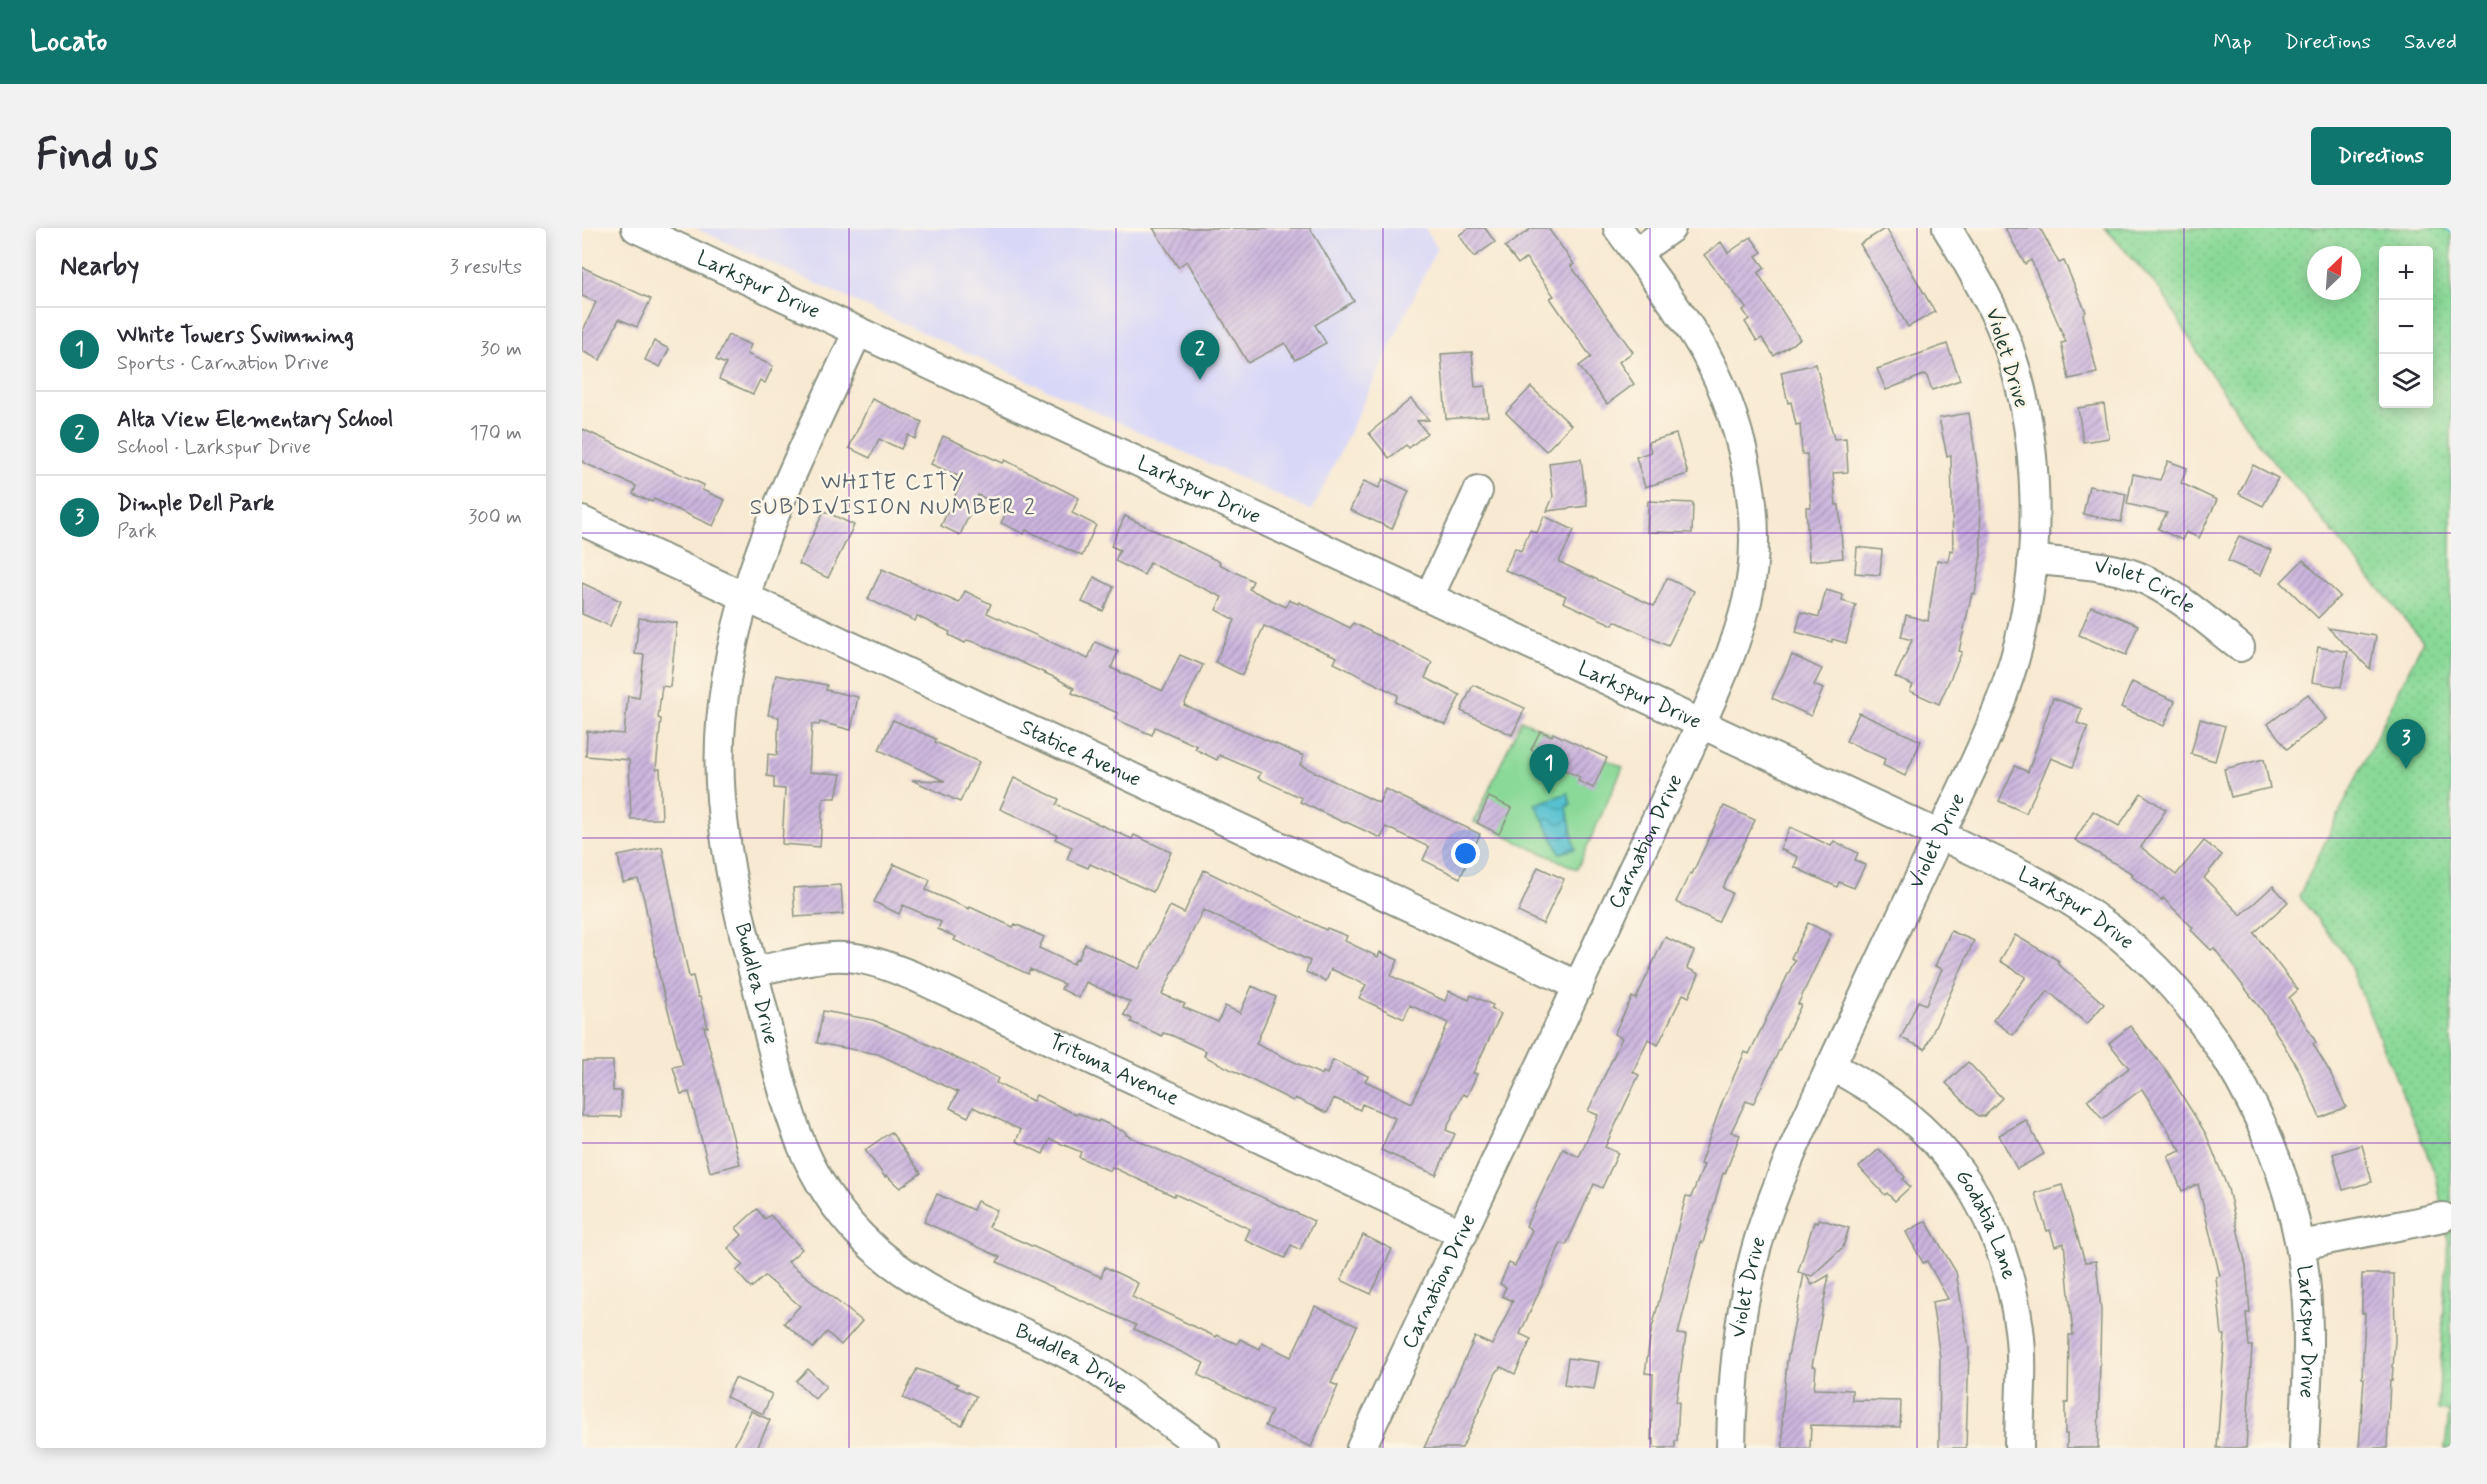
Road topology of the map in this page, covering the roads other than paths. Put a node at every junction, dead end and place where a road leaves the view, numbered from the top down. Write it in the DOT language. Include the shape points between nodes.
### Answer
graph roads {
  1 [pos="636,228"];
  2 [pos="1618,228"];
  3 [pos="1671,228"];
  4 [pos="1947,228"];
  5 [pos="1636,253"];
  6 [pos="858,331"];
  7 [pos="1478,491"];
  8 [pos="582,521"];
  9 [pos="2032,559"];
  10 [pos="744,596"];
  11 [pos="1429,597"];
  12 [pos="2240,647"];
  13 [pos="1701,724"];
  14 [pos="1940,835"];
  15 [pos="753,972"];
  16 [pos="1579,986"];
  17 [pos="1831,1066"];
  18 [pos="2443,1217"];
  19 [pos="1463,1234"];
  20 [pos="2301,1245"];
  21 [pos="1205,1448"];
  22 [pos="1361,1448"];
  23 [pos="1731,1448"];
  24 [pos="2019,1448"];
  25 [pos="2304,1448"];
  1 -- 6 [label="street, Larkspur Drive"];
  2 -- 5 [label="street, Carnation Drive"];
  3 -- 5 [label="street"];
  4 -- 9 [label="street, Violet Drive" via="1986,295 2013,365 2031,458"];
  5 -- 13 [label="street, Carnation Drive" via="1697,339 1722,387 1741,441 1750,493 1753,544 1748,598 1733,651"];
  6 -- 10 [label="street, Buddlea Drive" via="781,498"];
  6 -- 11 [label="street, Larkspur Drive"];
  7 -- 11 [label="street"];
  8 -- 10 [label="street, Statice Avenue"];
  9 -- 12 [label="street, Violet Circle" via="2136,576 2162,589"];
  9 -- 14 [label="street, Violet Drive" via="2023,627 2009,677"];
  10 -- 15 [label="street, Buddlea Drive" via="729,660 720,797 732,886"];
  10 -- 16 [label="street, Statice Avenue"];
  11 -- 13 [label="street, Larkspur Drive"];
  13 -- 14 [label="street, Larkspur Drive"];
  13 -- 16 [label="street, Carnation Drive"];
  14 -- 17 [label="street, Violet Drive"];
  14 -- 20 [label="street, Larkspur Drive" via="2024,875 2093,916 2155,967 2207,1028 2248,1094 2280,1167"];
  15 -- 19 [label="street, Tritoma Avenue" via="833,957 862,959 890,967"];
  15 -- 21 [label="street, Buddlea Drive" via="794,1127 812,1170 832,1203 861,1237 925,1286 1086,1365"];
  16 -- 19 [label="street, Carnation Drive"];
  17 -- 23 [label="street, Violet Drive" via="1790,1156 1764,1225 1749,1280 1739,1336"];
  17 -- 24 [label="street, Godatia Lane" via="1898,1106 1928,1132 1979,1199 2011,1284 2019,1331"];
  18 -- 20 [label="street"];
  19 -- 22 [label="street, Carnation Drive"];
  20 -- 25 [label="street, Larkspur Drive" via="2308,1366"];
}
